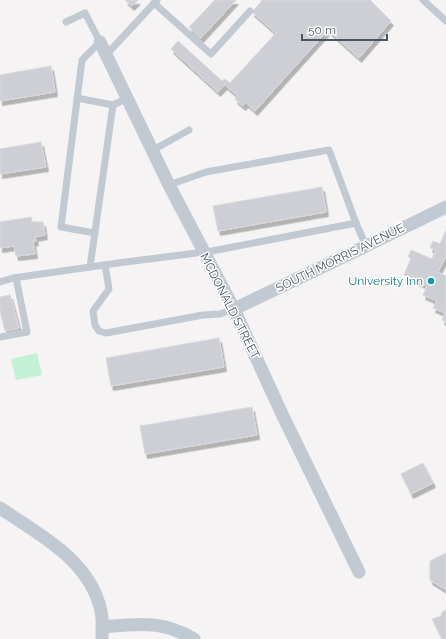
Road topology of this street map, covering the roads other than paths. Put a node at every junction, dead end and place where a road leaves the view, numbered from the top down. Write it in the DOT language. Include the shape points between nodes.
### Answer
graph roads {
  1 [pos="423,0"];
  2 [pos="155,1"];
  3 [pos="250,11"];
  4 [pos="446,21"];
  5 [pos="66,22"];
  6 [pos="100,42"];
  7 [pos="107,54"];
  8 [pos="77,98"];
  9 [pos="128,98"];
  10 [pos="113,105"];
  11 [pos="189,130"];
  12 [pos="153,150"];
  13 [pos="169,185"];
  14 [pos="446,207"];
  15 [pos="356,223"];
  16 [pos="95,233"];
  17 [pos="366,246"];
  18 [pos="203,252"];
  19 [pos="105,265"];
  20 [pos="90,267"];
  21 [pos="16,278"];
  22 [pos="0,282"];
  23 [pos="234,309"];
  24 [pos="0,337"];
  25 [pos="0,508"];
  26 [pos="359,572"];
  27 [pos="102,633"];
  28 [pos="194,639"];
  1 -- 4 [label="lane"];
  2 -- 3 [label="lane" via="212,54"];
  2 -- 7 [label="lane"];
  5 -- 6 [label="lane" via="85,13"];
  6 -- 7 [label="street, MCDONALD STREET"];
  6 -- 8 [label="lane" via="82,60"];
  7 -- 9 [label="street, MCDONALD STREET"];
  8 -- 10 [label="lane"];
  8 -- 16 [label="lane" via="61,227"];
  9 -- 10 [label="lane"];
  9 -- 12 [label="street, MCDONALD STREET"];
  10 -- 16 [label="lane"];
  11 -- 12 [label="lane"];
  12 -- 13 [label="street, MCDONALD STREET"];
  13 -- 15 [label="lane" via="206,172 330,150"];
  13 -- 18 [label="street, MCDONALD STREET"];
  14 -- 17 [label="street, SOUTH MORRIS AVENUE"];
  15 -- 17 [label="lane"];
  15 -- 18 [label="lane"];
  16 -- 20 [label="lane"];
  17 -- 23 [label="street, SOUTH MORRIS AVENUE"];
  18 -- 19 [label="lane"];
  18 -- 23 [label="street, MCDONALD STREET"];
  19 -- 20 [label="lane"];
  19 -- 23 [label="lane" via="108,290 94,311 98,331 106,333 220,314"];
  20 -- 21 [label="lane"];
  21 -- 22 [label="lane"];
  21 -- 24 [label="lane" via="27,332"];
  23 -- 26 [label="street, MCDONALD STREET"];
  25 -- 27 [label="street" via="53,543 75,563 88,580 98,602"];
  27 -- 28 [label="street" via="138,624 159,625"];
}
